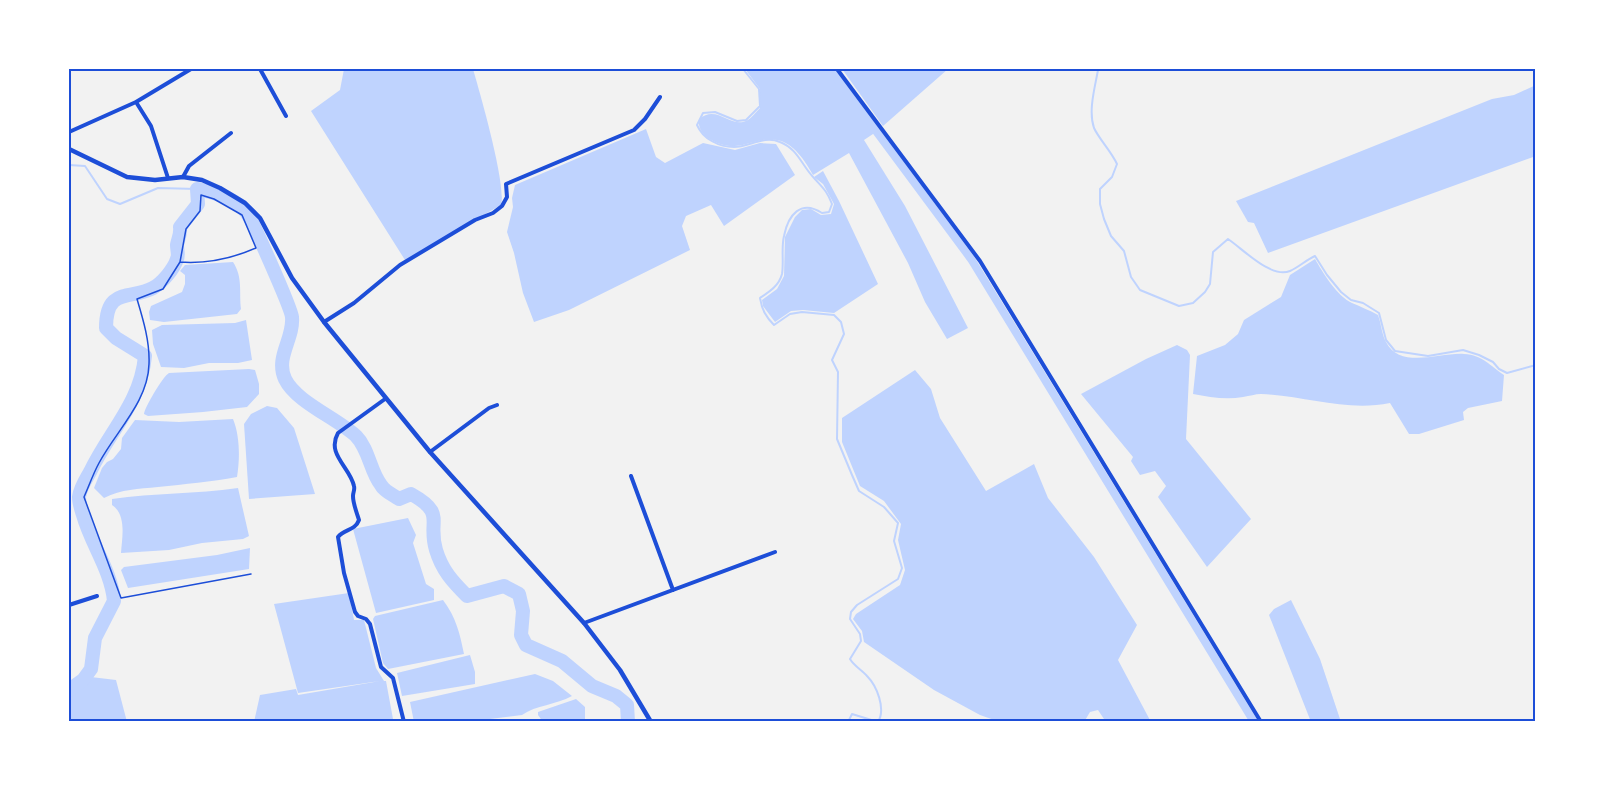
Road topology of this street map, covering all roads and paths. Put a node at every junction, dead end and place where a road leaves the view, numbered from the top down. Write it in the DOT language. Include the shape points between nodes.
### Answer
graph roads {
  1 [pos="190,69"];
  2 [pos="260,69"];
  3 [pos="837,69"];
  4 [pos="660,97"];
  5 [pos="136,102"];
  6 [pos="286,116"];
  7 [pos="69,132"];
  8 [pos="231,133"];
  9 [pos="69,148"];
  10 [pos="183,177"];
  11 [pos="168,178"];
  12 [pos="180,262"];
  13 [pos="324,322"];
  14 [pos="385,399"];
  15 [pos="497,405"];
  16 [pos="430,452"];
  17 [pos="631,476"];
  18 [pos="775,552"];
  19 [pos="251,574"];
  20 [pos="673,590"];
  21 [pos="97,596"];
  22 [pos="69,605"];
  23 [pos="584,623"];
  24 [pos="404,722"];
  25 [pos="651,722"];
  26 [pos="1261,722"];
  1 -- 5 [label="street"];
  2 -- 6 [label="street"];
  3 -- 26 [label="street" via="981,261"];
  4 -- 13 [label="street" via="634,130 506,184 507,197 493,213 410,259"];
  5 -- 7 [label="street"];
  5 -- 11 [label="street" via="151,126"];
  8 -- 10 [label="street" via="189,166"];
  9 -- 11 [label="street" via="128,177"];
  10 -- 11 [label="street"];
  10 -- 13 [label="street" via="220,188 260,218 292,278"];
  12 -- 12 [label="path" via="186,228 200,212 201,195 242,215 256,248 234,258"];
  12 -- 19 [label="path" via="163,289 137,299 149,364 144,387 99,462 84,497 121,598"];
  13 -- 14 [label="street"];
  14 -- 16 [label="street"];
  14 -- 24 [label="street" via="338,433 333,443 354,486 359,520 338,537 356,614 368,621 381,667 393,678"];
  15 -- 16 [label="street"];
  16 -- 23 [label="street"];
  17 -- 20 [label="street"];
  18 -- 20 [label="street"];
  20 -- 23 [label="street"];
  21 -- 22 [label="street"];
  23 -- 25 [label="street" via="620,670"];
}
